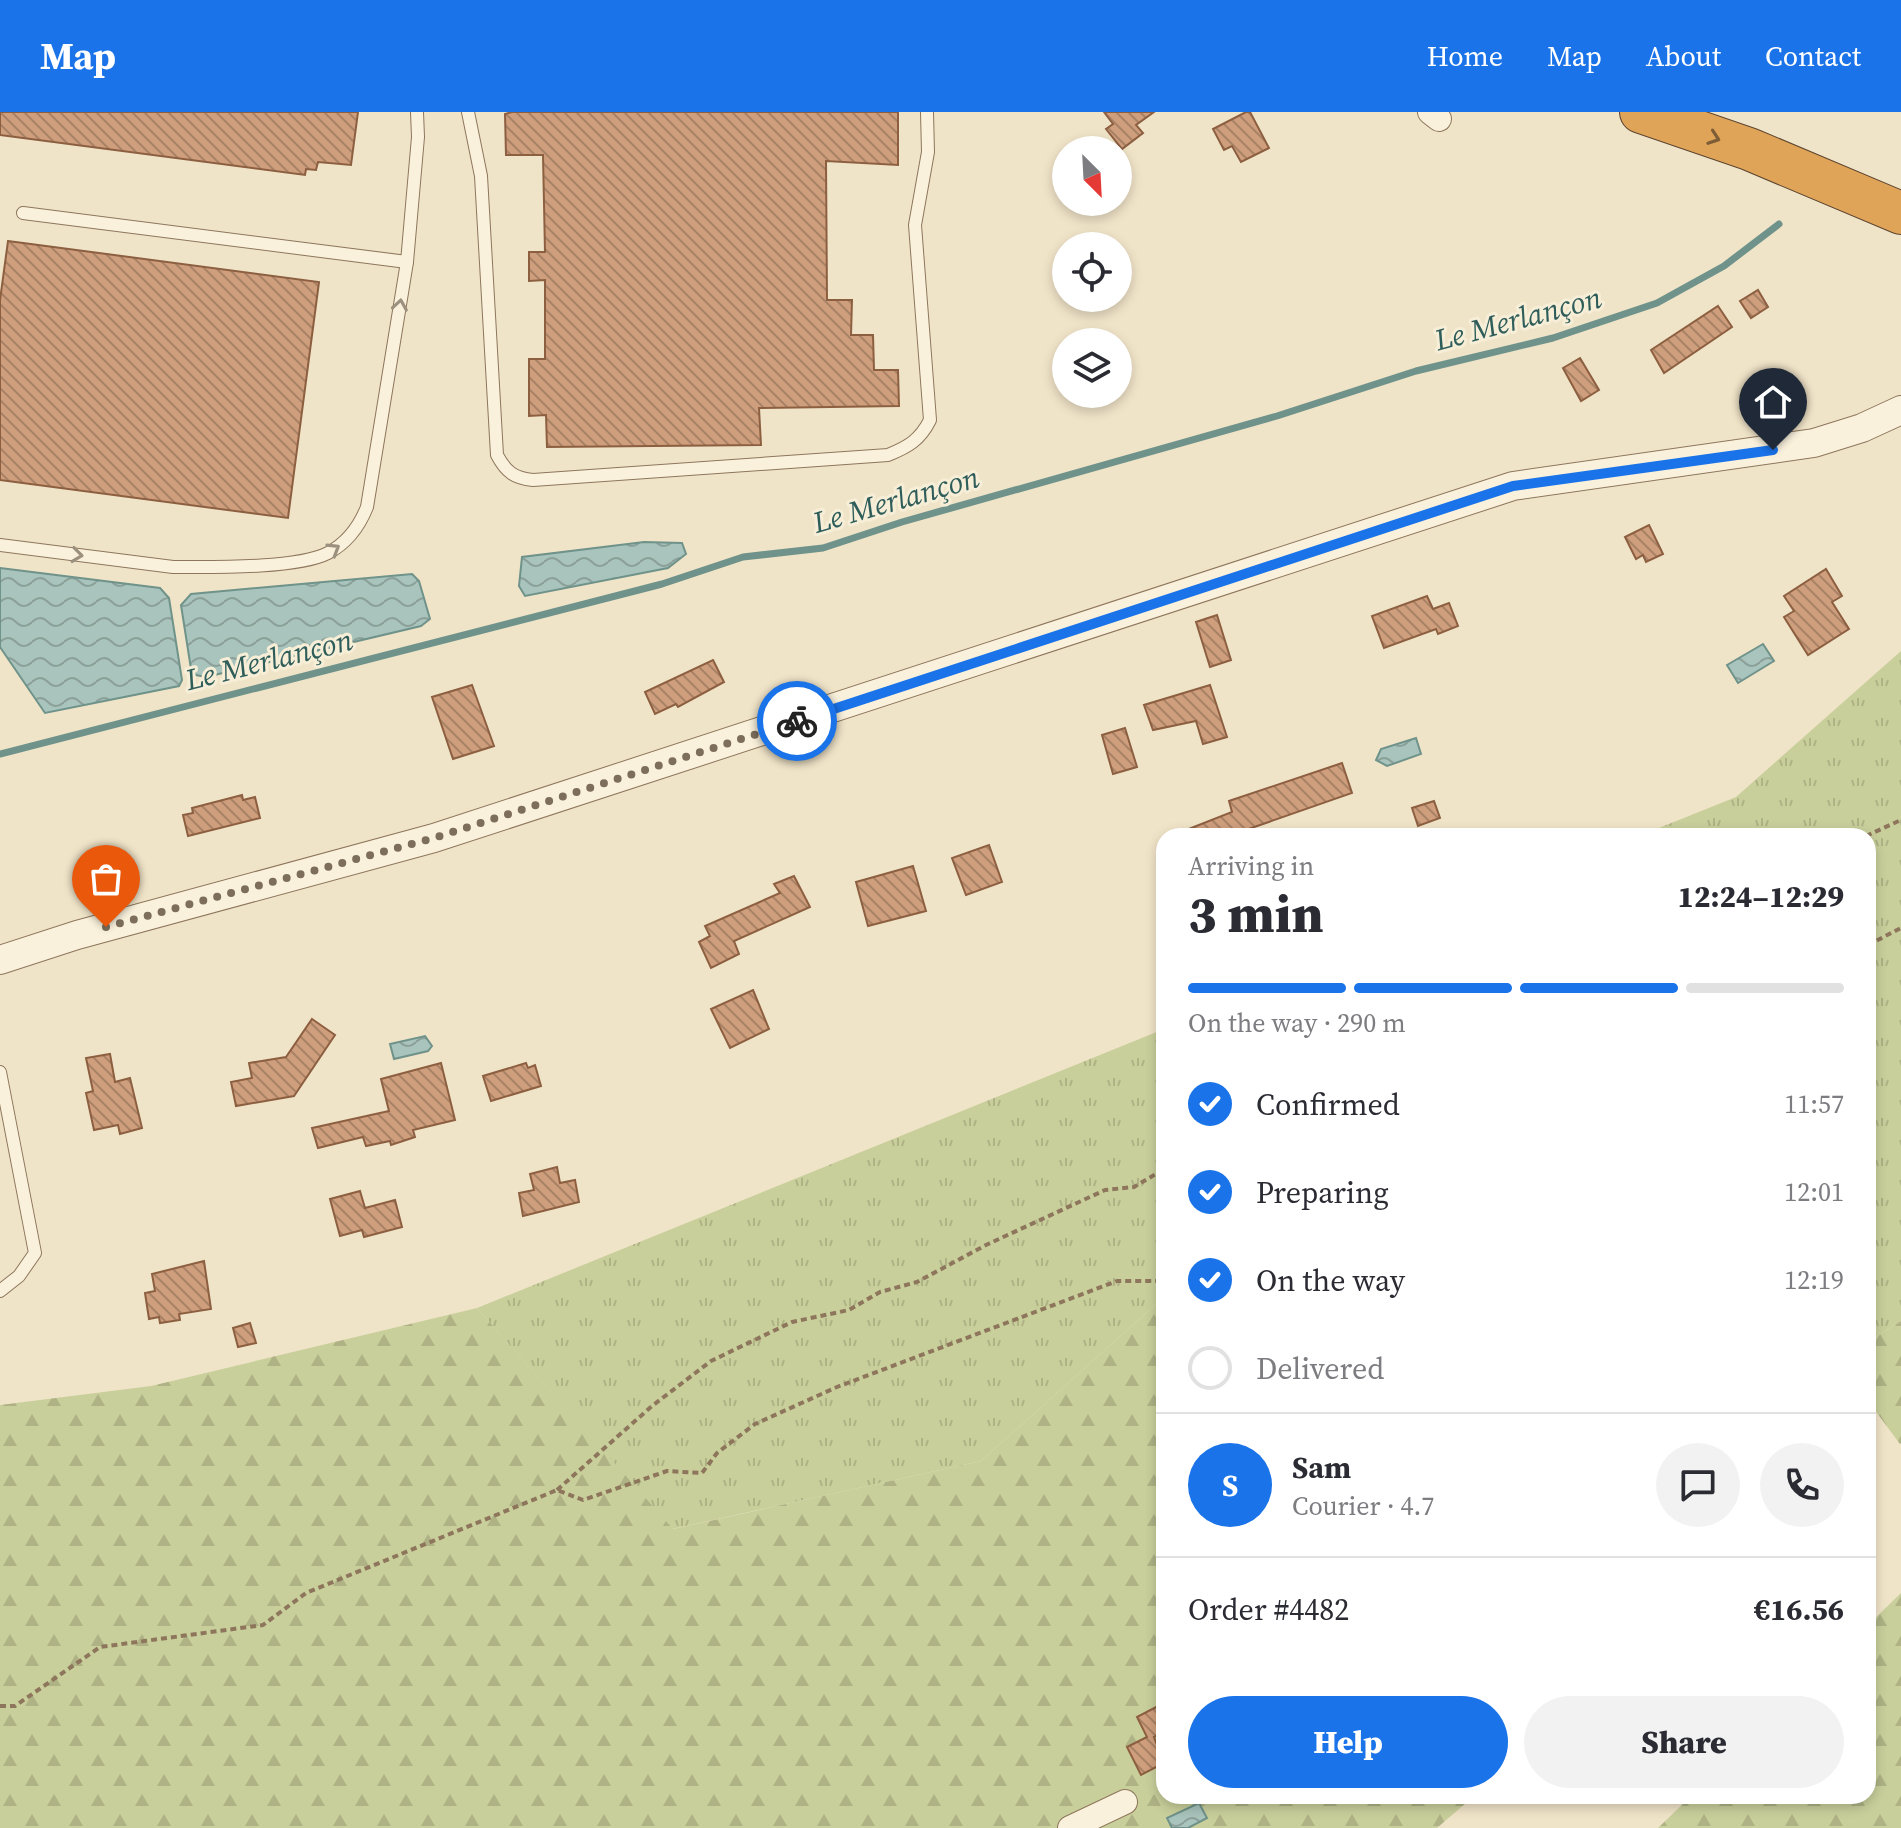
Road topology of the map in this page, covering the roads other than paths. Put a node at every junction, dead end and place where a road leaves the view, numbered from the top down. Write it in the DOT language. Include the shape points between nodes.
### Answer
graph roads {
  1 [pos="417,112"];
  2 [pos="468,112"];
  3 [pos="927,112"];
  4 [pos="1641,112"];
  5 [pos="23,213"];
  6 [pos="1901,213"];
  7 [pos="407,262"];
  8 [pos="1901,410"];
  9 [pos="0,545"];
  10 [pos="0,960"];
  11 [pos="0,1072"];
  12 [pos="0,1291"];
  13 [pos="1125,1802"];
  14 [pos="1070,1828"];
  1 -- 7 [label="lane"];
  2 -- 3 [label="lane" via="481,176 497,455 518,479 533,480 888,455 923,434 930,420 915,225 928,152"];
  4 -- 6 [label="highway, one-way" via="1749,149"];
  5 -- 7 [label="lane"];
  9 -- 7 [label="lane, one-way" via="200,567 308,560 345,542 367,507"];
  8 -- 10 [label="street" via="1814,443 1513,486 434,838"];
  11 -- 12 [label="lane" via="35,1253"];
  13 -- 14 [label="street"];
}
